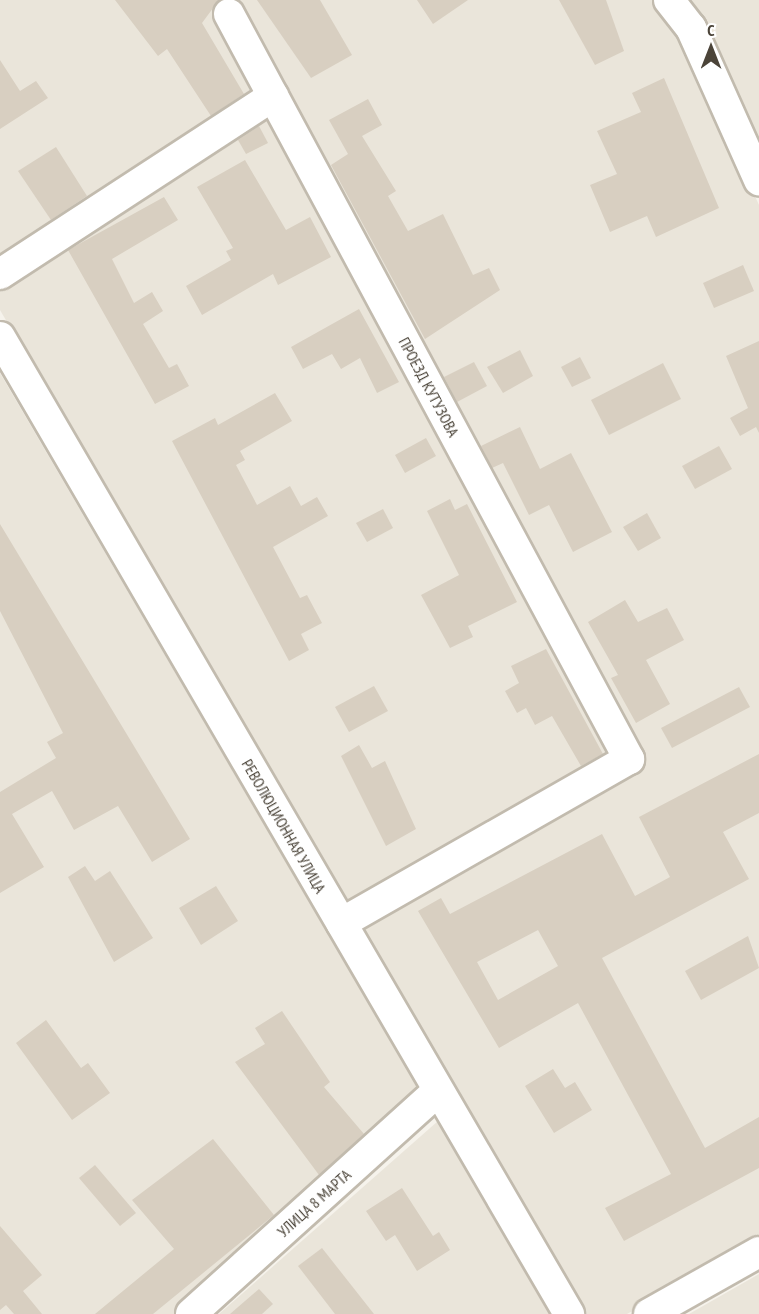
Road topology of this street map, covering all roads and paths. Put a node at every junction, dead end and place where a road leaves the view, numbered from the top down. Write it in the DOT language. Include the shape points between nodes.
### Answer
graph roads {
  1 [pos="669,0"];
  2 [pos="229,14"];
  3 [pos="273,96"];
  4 [pos="759,180"];
  5 [pos="0,274"];
  6 [pos="0,337"];
  7 [pos="341,923"];
  8 [pos="438,1091"];
  9 [pos="759,1252"];
  10 [pos="191,1314"];
  11 [pos="569,1314"];
  12 [pos="649,1314"];
  1 -- 4 [label="street" via="691,28"];
  2 -- 3 [label="street, ПРОЕЗД КУТУЗОВА"];
  3 -- 5 [label="street"];
  3 -- 7 [label="street, ПРОЕЗД КУТУЗОВА" via="629,759"];
  6 -- 7 [label="street, РЕВОЛЮЦИОННАЯ УЛИЦА"];
  7 -- 8 [label="street, РЕВОЛЮЦИОННАЯ УЛИЦА"];
  8 -- 10 [label="street, УЛИЦА 8 МАРТА"];
  8 -- 11 [label="street, РЕВОЛЮЦИОННАЯ УЛИЦА"];
  9 -- 12 [label="street"];
}
